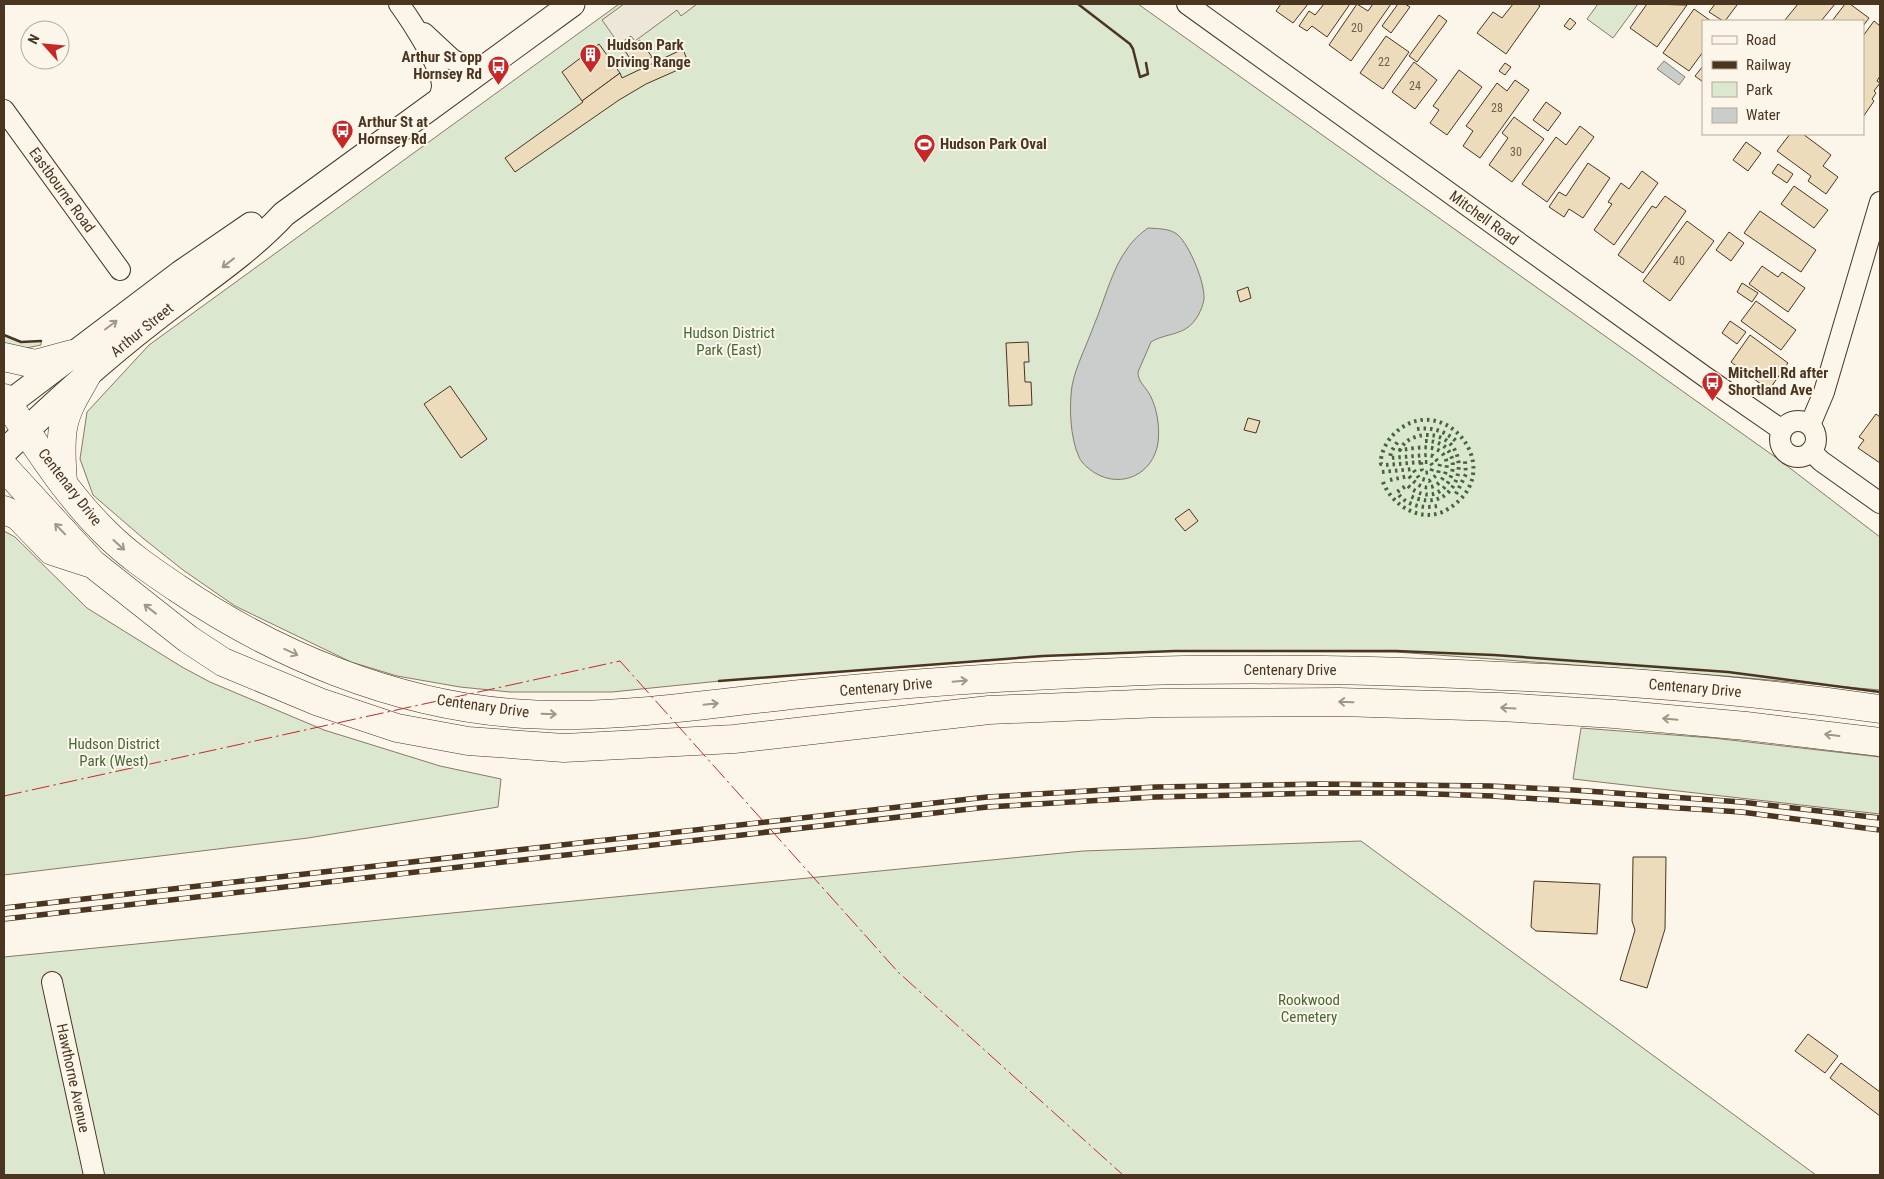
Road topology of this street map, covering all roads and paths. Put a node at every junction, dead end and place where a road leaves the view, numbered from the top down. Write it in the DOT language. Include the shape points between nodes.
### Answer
graph roads {
  1 [pos="399,4"];
  2 [pos="572,4"];
  3 [pos="1187,4"];
  4 [pos="415,25"];
  5 [pos="479,71"];
  6 [pos="438,101"];
  7 [pos="4,110"];
  8 [pos="1880,202"];
  9 [pos="120,270"];
  10 [pos="4,357"];
  11 [pos="80,364"];
  12 [pos="5,403"];
  13 [pos="1810,425"];
  14 [pos="26,430"];
  15 [pos="1782,430"];
  16 [pos="1811,451"];
  17 [pos="4,452"];
  18 [pos="4,467"];
  19 [pos="63,483"];
  20 [pos="1880,503"];
  21 [pos="4,510"];
  22 [pos="93,564"];
  23 [pos="1880,709"];
  24 [pos="1880,742"];
  25 [pos="52,982"];
  26 [pos="94,1175"];
  1 -- 4 [label="street"];
  2 -- 5 [label="main road, Arthur Street"];
  3 -- 15 [label="street, Mitchell Road"];
  4 -- 5 [label="street" via="453,60"];
  4 -- 6 [label="street" via="438,71 442,86"];
  5 -- 6 [label="main road, Arthur Street"];
  6 -- 11 [label="main road, Arthur Street" via="284,214 257,221 181,273"];
  7 -- 9 [label="street, Eastbourne Road"];
  8 -- 13 [label="street" via="1824,392"];
  10 -- 11 [label="highway" via="35,364"];
  11 -- 12 [label="main road, Arthur Street"];
  11 -- 14 [label="main road, Arthur Street"];
  11 -- 19 [label="highway" via="75,396 63,426"];
  12 -- 14 [label="highway, Centenary Drive"];
  13 -- 15 [label="street" via="1794,421"];
  13 -- 16 [label="street" via="1816,437"];
  14 -- 17 [label="main road, Arthur Street"];
  14 -- 19 [label="highway, Centenary Drive"];
  15 -- 16 [label="street" via="1780,442 1786,452 1797,457"];
  16 -- 20 [label="street"];
  22 -- 18 [label="highway, one-way"];
  19 -- 23 [label="highway, Centenary Drive, one-way" via="82,508 137,561 247,631 330,670 391,690 457,706 511,713 570,715 638,711 1033,676 1278,669 1566,678 1748,693"];
  21 -- 22 [label="highway" via="18,516 52,551"];
  24 -- 22 [label="highway, one-way" via="1614,714 1339,702 1162,703 989,710 734,739 564,748 468,741 397,728 319,702 223,662 188,639"];
  25 -- 26 [label="street, Hawthorne Avenue"];
}
